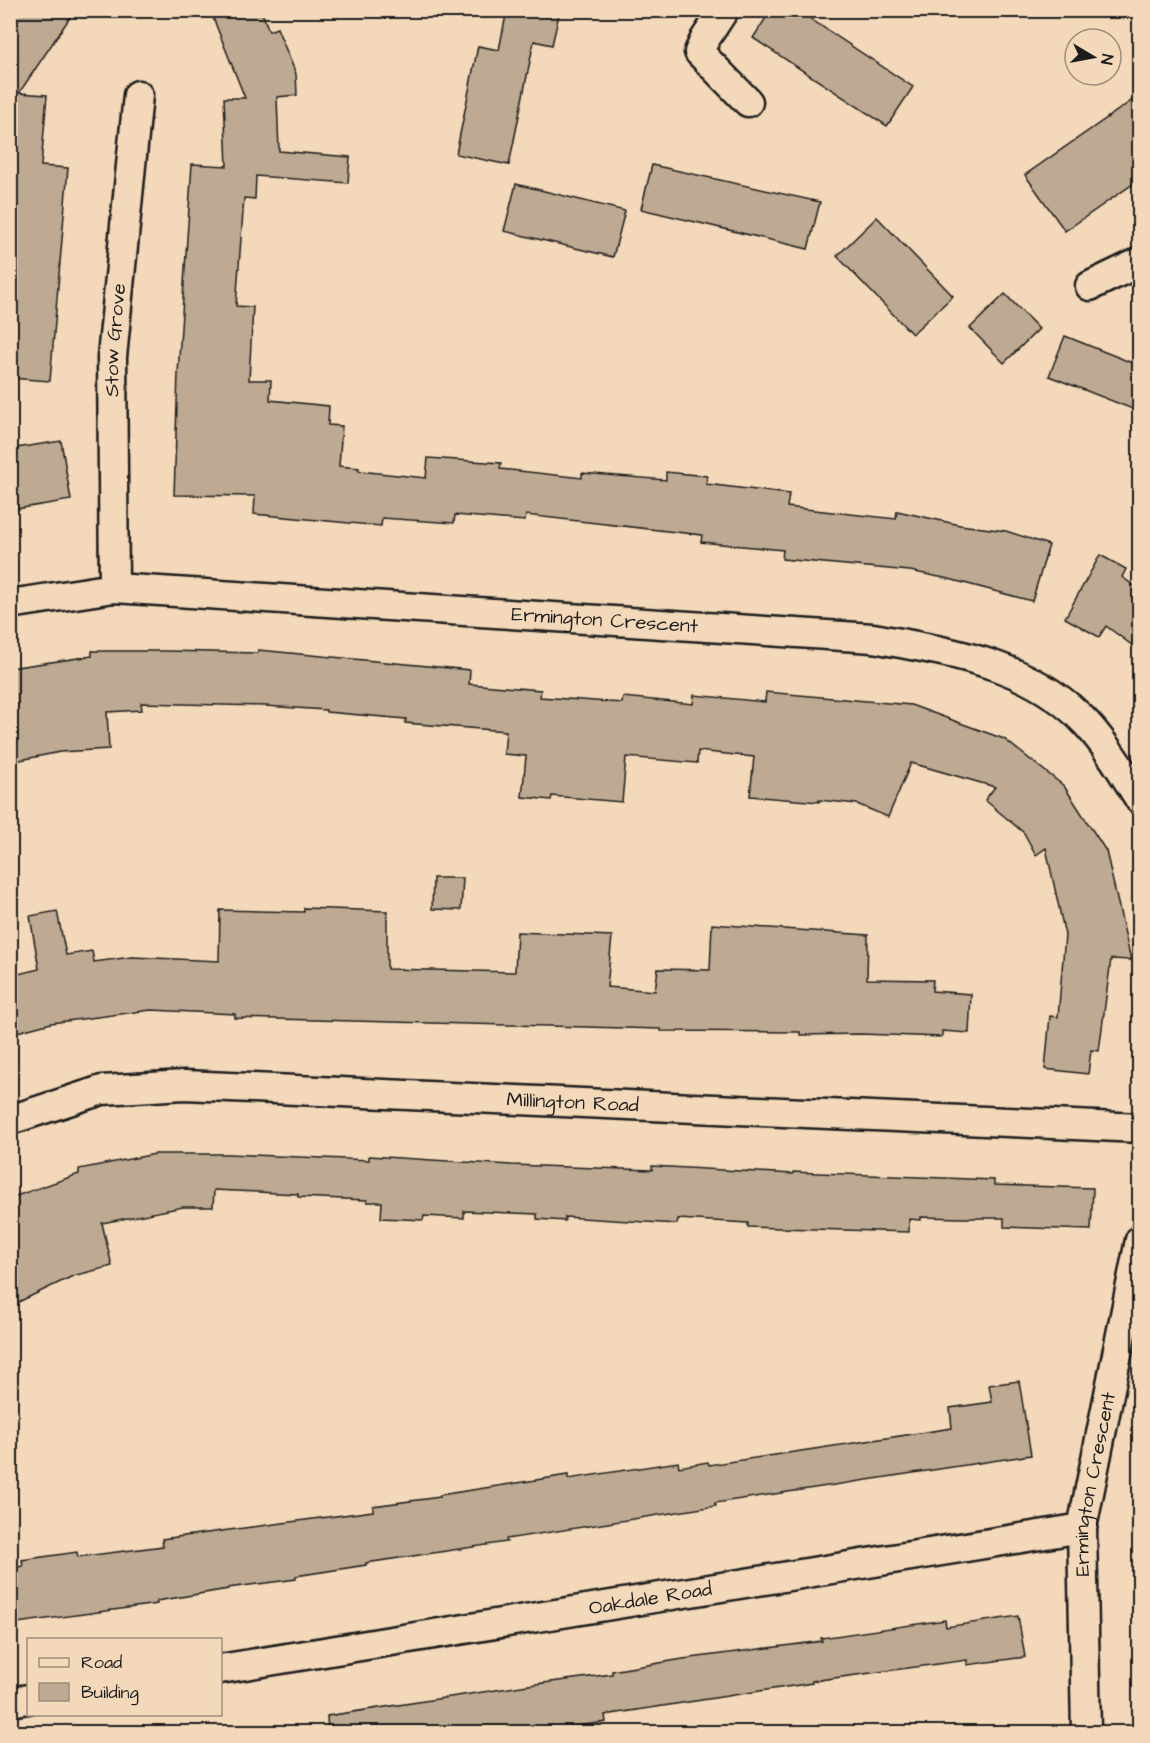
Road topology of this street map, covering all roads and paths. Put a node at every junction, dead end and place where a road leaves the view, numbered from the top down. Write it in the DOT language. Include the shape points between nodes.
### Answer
graph roads {
  1 [pos="724,10"];
  2 [pos="138,95"];
  3 [pos="748,102"];
  4 [pos="1140,262"];
  5 [pos="1090,286"];
  6 [pos="114,588"];
  7 [pos="10,604"];
  8 [pos="1140,800"];
  9 [pos="10,1120"];
  10 [pos="1140,1128"];
  11 [pos="1140,1240"];
  12 [pos="1083,1528"];
  13 [pos="222,1669"];
  14 [pos="27,1699"];
  15 [pos="10,1702"];
  16 [pos="1086,1732"];
  1 -- 3 [label="street" via="699,52"];
  2 -- 6 [label="street, Stow Grove" via="112,357"];
  4 -- 5 [label="street"];
  6 -- 7 [label="street, Ermington Crescent"];
  6 -- 8 [label="street, Ermington Crescent" via="873,638 955,653 1010,671 1051,693 1087,724"];
  9 -- 10 [label="street, Millington Road" via="102,1090 184,1085"];
  11 -- 12 [label="street, Ermington Crescent"];
  12 -- 13 [label="street, Oakdale Road"];
  12 -- 16 [label="street, Ermington Crescent"];
  14 -- 15 [label="street"];
}
